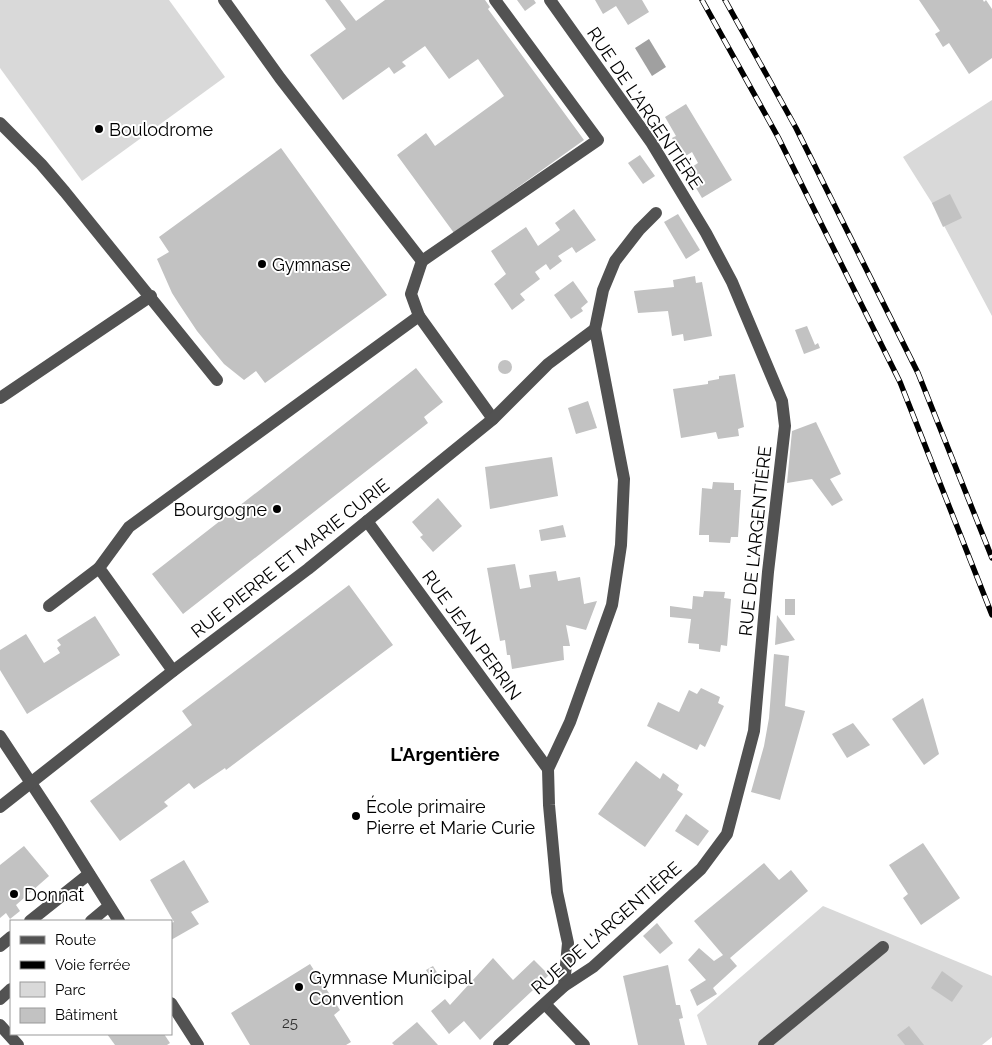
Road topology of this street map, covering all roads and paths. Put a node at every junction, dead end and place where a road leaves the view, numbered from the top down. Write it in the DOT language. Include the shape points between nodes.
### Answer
graph roads {
  1 [pos="224,0"];
  2 [pos="495,0"];
  3 [pos="550,0"];
  4 [pos="0,123"];
  5 [pos="656,213"];
  6 [pos="422,261"];
  7 [pos="150,296"];
  8 [pos="419,316"];
  9 [pos="595,329"];
  10 [pos="217,380"];
  11 [pos="0,398"];
  12 [pos="493,419"];
  13 [pos="367,522"];
  14 [pos="99,568"];
  15 [pos="49,606"];
  16 [pos="173,671"];
  17 [pos="0,736"];
  18 [pos="548,770"];
  19 [pos="30,783"];
  20 [pos="0,807"];
  21 [pos="89,874"];
  22 [pos="109,906"];
  23 [pos="31,920"];
  24 [pos="92,920"];
  25 [pos="118,920"];
  26 [pos="10,938"];
  27 [pos="0,946"];
  28 [pos="883,947"];
  29 [pos="564,986"];
  30 [pos="10,990"];
  31 [pos="0,999"];
  32 [pos="545,1004"];
  33 [pos="172,1005"];
  34 [pos="0,1025"];
  35 [pos="18,1045"];
  36 [pos="198,1045"];
  37 [pos="499,1045"];
  38 [pos="584,1045"];
  39 [pos="764,1045"];
  1 -- 6 [label="street" via="280,78"];
  2 -- 6 [label="street" via="598,140"];
  3 -- 29 [label="street, RUE DE L'ARGENTIÈRE" via="651,142 706,233 732,282 782,401 785,426 754,731 727,834 701,869 593,967"];
  4 -- 7 [label="street" via="41,164"];
  5 -- 9 [label="street" via="615,261 603,290"];
  6 -- 8 [label="street" via="411,294"];
  7 -- 10 [label="street"];
  7 -- 11 [label="street"];
  8 -- 12 [label="street"];
  8 -- 14 [label="street" via="129,527"];
  9 -- 12 [label="street, RUE PIERRE ET MARIE CURIE" via="548,364"];
  9 -- 18 [label="street" via="624,479 621,545 612,605 570,722"];
  12 -- 13 [label="street, RUE PIERRE ET MARIE CURIE"];
  13 -- 16 [label="street, RUE PIERRE ET MARIE CURIE"];
  13 -- 18 [label="street, RUE JEAN PERRIN"];
  14 -- 15 [label="street"];
  14 -- 16 [label="street"];
  16 -- 19 [label="street, RUE PIERRE ET MARIE CURIE"];
  17 -- 19 [label="street"];
  18 -- 29 [label="street" via="557,892 568,943"];
  19 -- 20 [label="street, RUE PIERRE ET MARIE CURIE"];
  19 -- 21 [label="street"];
  21 -- 22 [label="street"];
  21 -- 23 [label="street"];
  22 -- 24 [label="street"];
  22 -- 25 [label="street"];
  26 -- 27 [label="street"];
  28 -- 39 [label="street"];
  29 -- 32 [label="street, RUE DE L'ARGENTIÈRE"];
  30 -- 31 [label="street"];
  32 -- 37 [label="street, RUE DE L'ARGENTIÈRE"];
  32 -- 38 [label="street"];
  33 -- 36 [label="street"];
  34 -- 35 [label="street"];
}
